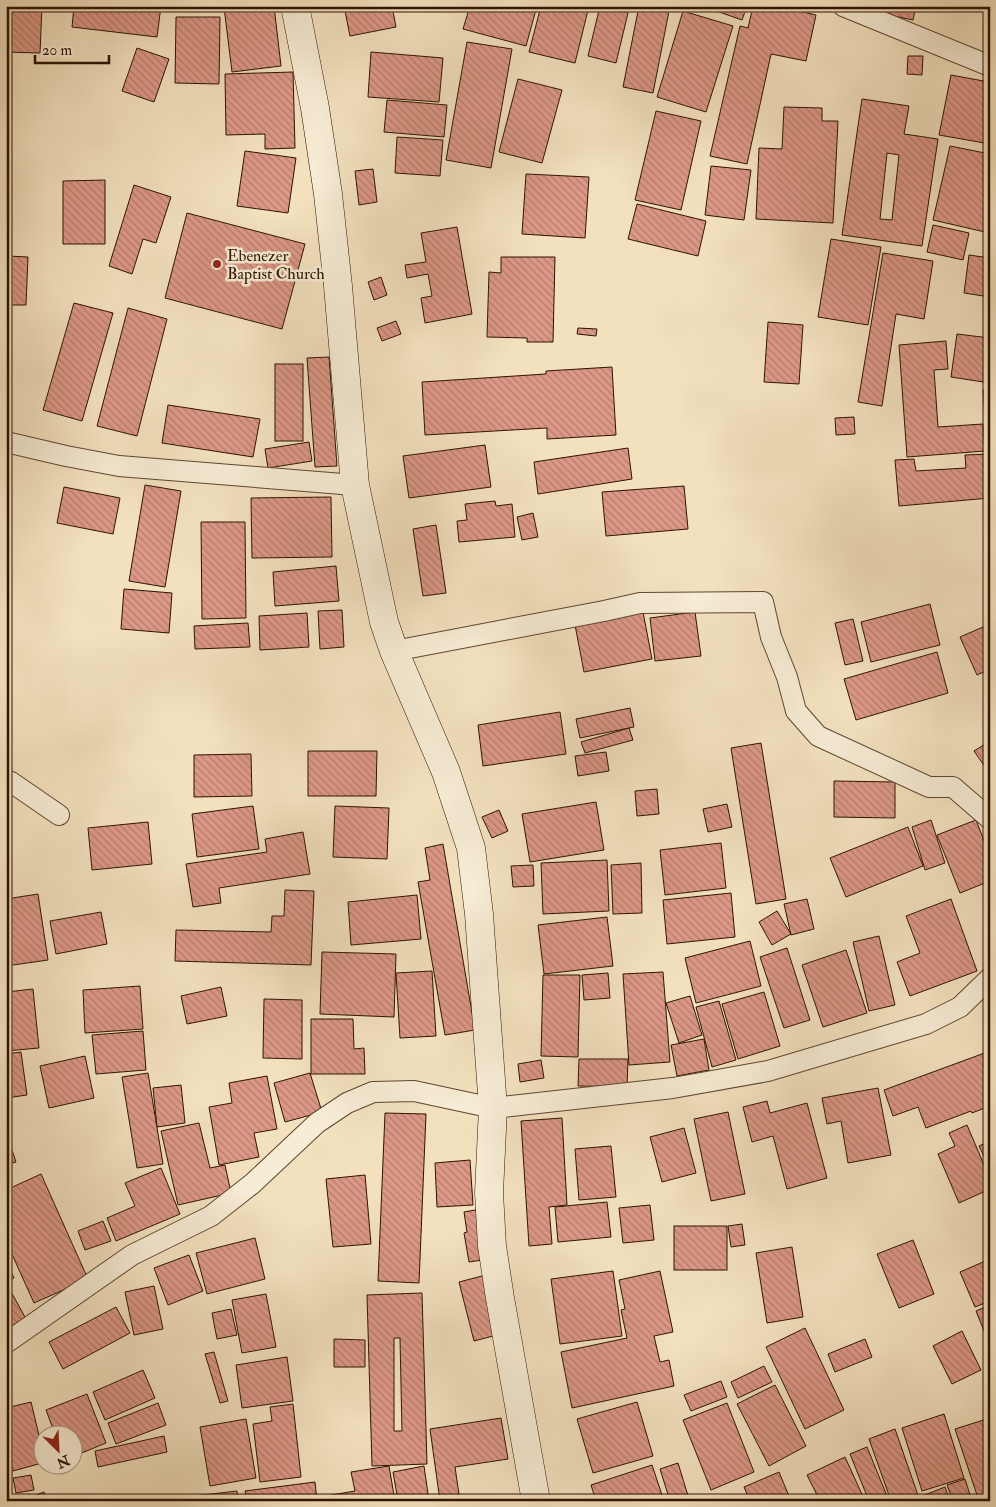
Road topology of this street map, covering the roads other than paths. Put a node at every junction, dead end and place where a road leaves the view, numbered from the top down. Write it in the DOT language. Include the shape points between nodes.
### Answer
graph roads {
  1 [pos="295,6"];
  2 [pos="843,6"];
  3 [pos="990,66"];
  4 [pos="6,442"];
  5 [pos="354,485"];
  6 [pos="394,651"];
  7 [pos="6,780"];
  8 [pos="59,815"];
  9 [pos="990,819"];
  10 [pos="990,978"];
  11 [pos="493,1108"];
  12 [pos="6,1343"];
  13 [pos="536,1501"];
  1 -- 5 [label="street" via="328,194"];
  2 -- 3 [label="street"];
  4 -- 5 [label="street" via="119,466"];
  5 -- 6 [label="street" via="384,622"];
  6 -- 9 [label="street" via="640,603 763,602 770,637 787,677 796,711 818,736 928,787 953,787"];
  6 -- 11 [label="street" via="446,772 471,848"];
  7 -- 8 [label="street"];
  10 -- 11 [label="street" via="960,1008 926,1024 768,1071 673,1088"];
  11 -- 12 [label="street" via="414,1091 373,1092 347,1103 317,1123 252,1184 211,1216 132,1255"];
  11 -- 13 [label="street" via="488,1193 492,1246"];
}
